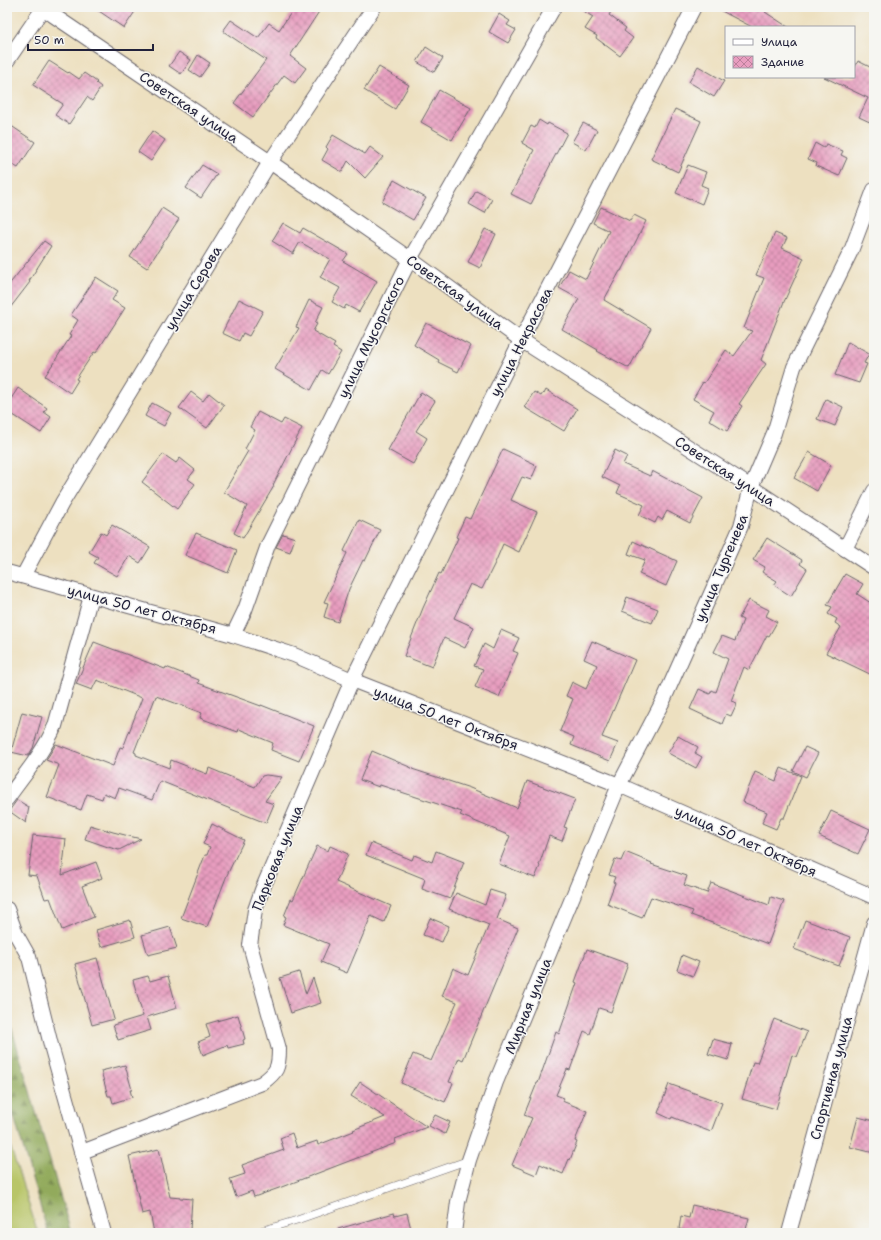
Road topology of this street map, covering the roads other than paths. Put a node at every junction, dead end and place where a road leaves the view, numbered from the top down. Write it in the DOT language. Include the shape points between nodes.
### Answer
graph roads {
  1 [pos="374,7"];
  2 [pos="554,7"];
  3 [pos="694,7"];
  4 [pos="43,8"];
  5 [pos="7,61"];
  6 [pos="270,162"];
  7 [pos="874,190"];
  8 [pos="410,259"];
  9 [pos="521,340"];
  10 [pos="751,487"];
  11 [pos="874,492"];
  12 [pos="845,549"];
  13 [pos="874,568"];
  14 [pos="7,572"];
  15 [pos="22,576"];
  16 [pos="91,596"];
  17 [pos="233,635"];
  18 [pos="352,680"];
  19 [pos="619,785"];
  20 [pos="7,799"];
  21 [pos="874,897"];
  22 [pos="7,910"];
  23 [pos="874,923"];
  24 [pos="82,1152"];
  25 [pos="469,1160"];
  26 [pos="104,1233"];
  27 [pos="254,1233"];
  28 [pos="454,1233"];
  29 [pos="789,1233"];
  1 -- 6 [label="street, улица Серова"];
  2 -- 8 [label="street, улица Мусоргского"];
  3 -- 9 [label="street, улица Некрасова"];
  4 -- 5 [label="street"];
  4 -- 6 [label="street, Советская улица"];
  6 -- 8 [label="street, Советская улица"];
  6 -- 15 [label="street, улица Серова" via="62,503"];
  7 -- 10 [label="street, улица Тургенева" via="851,250 794,368 774,433"];
  8 -- 9 [label="street, Советская улица"];
  8 -- 17 [label="street, улица Мусоргского" via="268,545 245,610"];
  9 -- 10 [label="street, Советская улица"];
  9 -- 18 [label="street, улица Некрасова"];
  10 -- 12 [label="street, Советская улица"];
  10 -- 19 [label="street, улица Тургенева" via="741,526 664,699"];
  11 -- 12 [label="street"];
  12 -- 13 [label="street, Советская улица"];
  14 -- 15 [label="street, улица 50 лет Октября"];
  15 -- 16 [label="street, улица 50 лет Октября"];
  16 -- 17 [label="street, улица 50 лет Октября"];
  16 -- 20 [label="street" via="55,726 42,752"];
  17 -- 18 [label="street, улица 50 лет Октября"];
  18 -- 19 [label="street, улица 50 лет Октября"];
  18 -- 24 [label="street, Парковая улица" via="255,910 250,945 279,1049 279,1063 272,1075 262,1083"];
  19 -- 21 [label="street, улица 50 лет Октября"];
  19 -- 25 [label="street, Мирная улица" via="496,1082"];
  22 -- 24 [label="street" via="16,934 29,957 52,1050"];
  23 -- 29 [label="street, Спортивная улица"];
  24 -- 26 [label="street"];
  25 -- 27 [label="lane"];
  25 -- 28 [label="street, Мирная улица" via="458,1202"];
}
